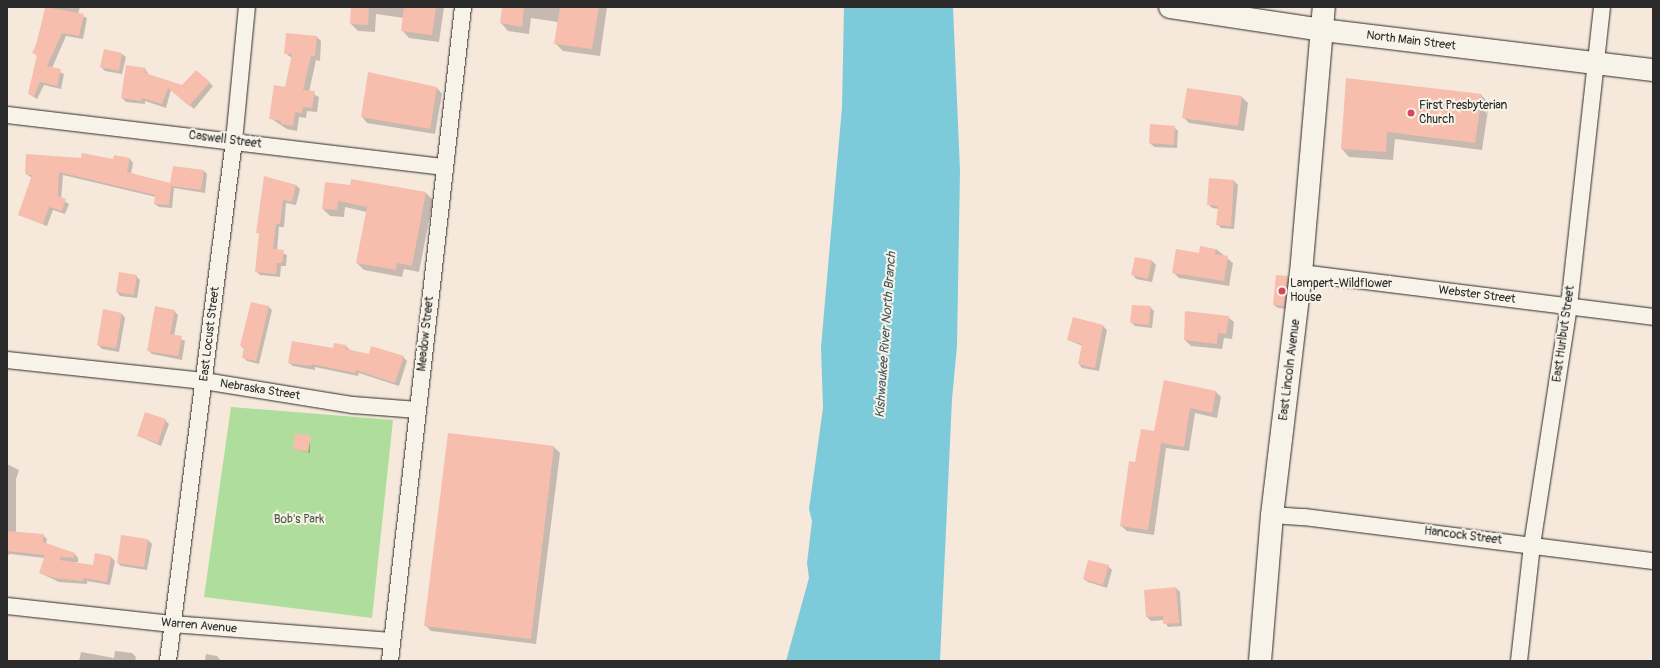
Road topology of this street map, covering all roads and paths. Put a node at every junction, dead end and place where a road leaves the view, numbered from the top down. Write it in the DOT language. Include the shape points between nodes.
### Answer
graph roads {
  1 [pos="247,7"];
  2 [pos="463,7"];
  3 [pos="1170,7"];
  4 [pos="1324,7"];
  5 [pos="1602,7"];
  6 [pos="1322,30"];
  7 [pos="1595,63"];
  8 [pos="1653,70"];
  9 [pos="7,115"];
  10 [pos="234,141"];
  11 [pos="443,167"];
  12 [pos="1301,273"];
  13 [pos="1570,306"];
  14 [pos="1653,317"];
  15 [pos="7,360"];
  16 [pos="204,381"];
  17 [pos="418,410"];
  18 [pos="1272,515"];
  19 [pos="1532,545"];
  20 [pos="1653,562"];
  21 [pos="7,606"];
  22 [pos="172,624"];
  23 [pos="391,641"];
  24 [pos="168,661"];
  25 [pos="390,661"];
  26 [pos="1260,661"];
  27 [pos="1520,661"];
  1 -- 10 [label="street, East Locust Street"];
  2 -- 11 [label="street, Meadow Street"];
  3 -- 6 [label="street, North Main Street"];
  4 -- 6 [label="street, East Lincoln Avenue"];
  5 -- 7 [label="street, East Hurlbut Street"];
  6 -- 7 [label="street, North Main Street"];
  6 -- 12 [label="street, East Lincoln Avenue"];
  7 -- 8 [label="street, North Main Street"];
  7 -- 13 [label="street, East Hurlbut Street"];
  9 -- 10 [label="street, Caswell Street"];
  10 -- 11 [label="street, Caswell Street"];
  10 -- 16 [label="street, East Locust Street"];
  11 -- 17 [label="street, Meadow Street"];
  12 -- 13 [label="street, Webster Street"];
  12 -- 18 [label="street, East Lincoln Avenue"];
  13 -- 14 [label="street, Webster Street"];
  13 -- 19 [label="street, East Hurlbut Street"];
  15 -- 16 [label="street, Nebraska Street"];
  16 -- 17 [label="street, Nebraska Street" via="353,405"];
  16 -- 22 [label="street, East Locust Street"];
  17 -- 23 [label="street, Meadow Street"];
  18 -- 19 [label="street, Hancock Street"];
  18 -- 26 [label="street, East Lincoln Avenue"];
  19 -- 20 [label="street, Hancock Street"];
  19 -- 27 [label="street, East Hurlbut Street"];
  21 -- 22 [label="street, Warren Avenue"];
  22 -- 23 [label="street, Warren Avenue"];
  22 -- 24 [label="street, East Locust Street"];
  23 -- 25 [label="street, Meadow Street"];
}
